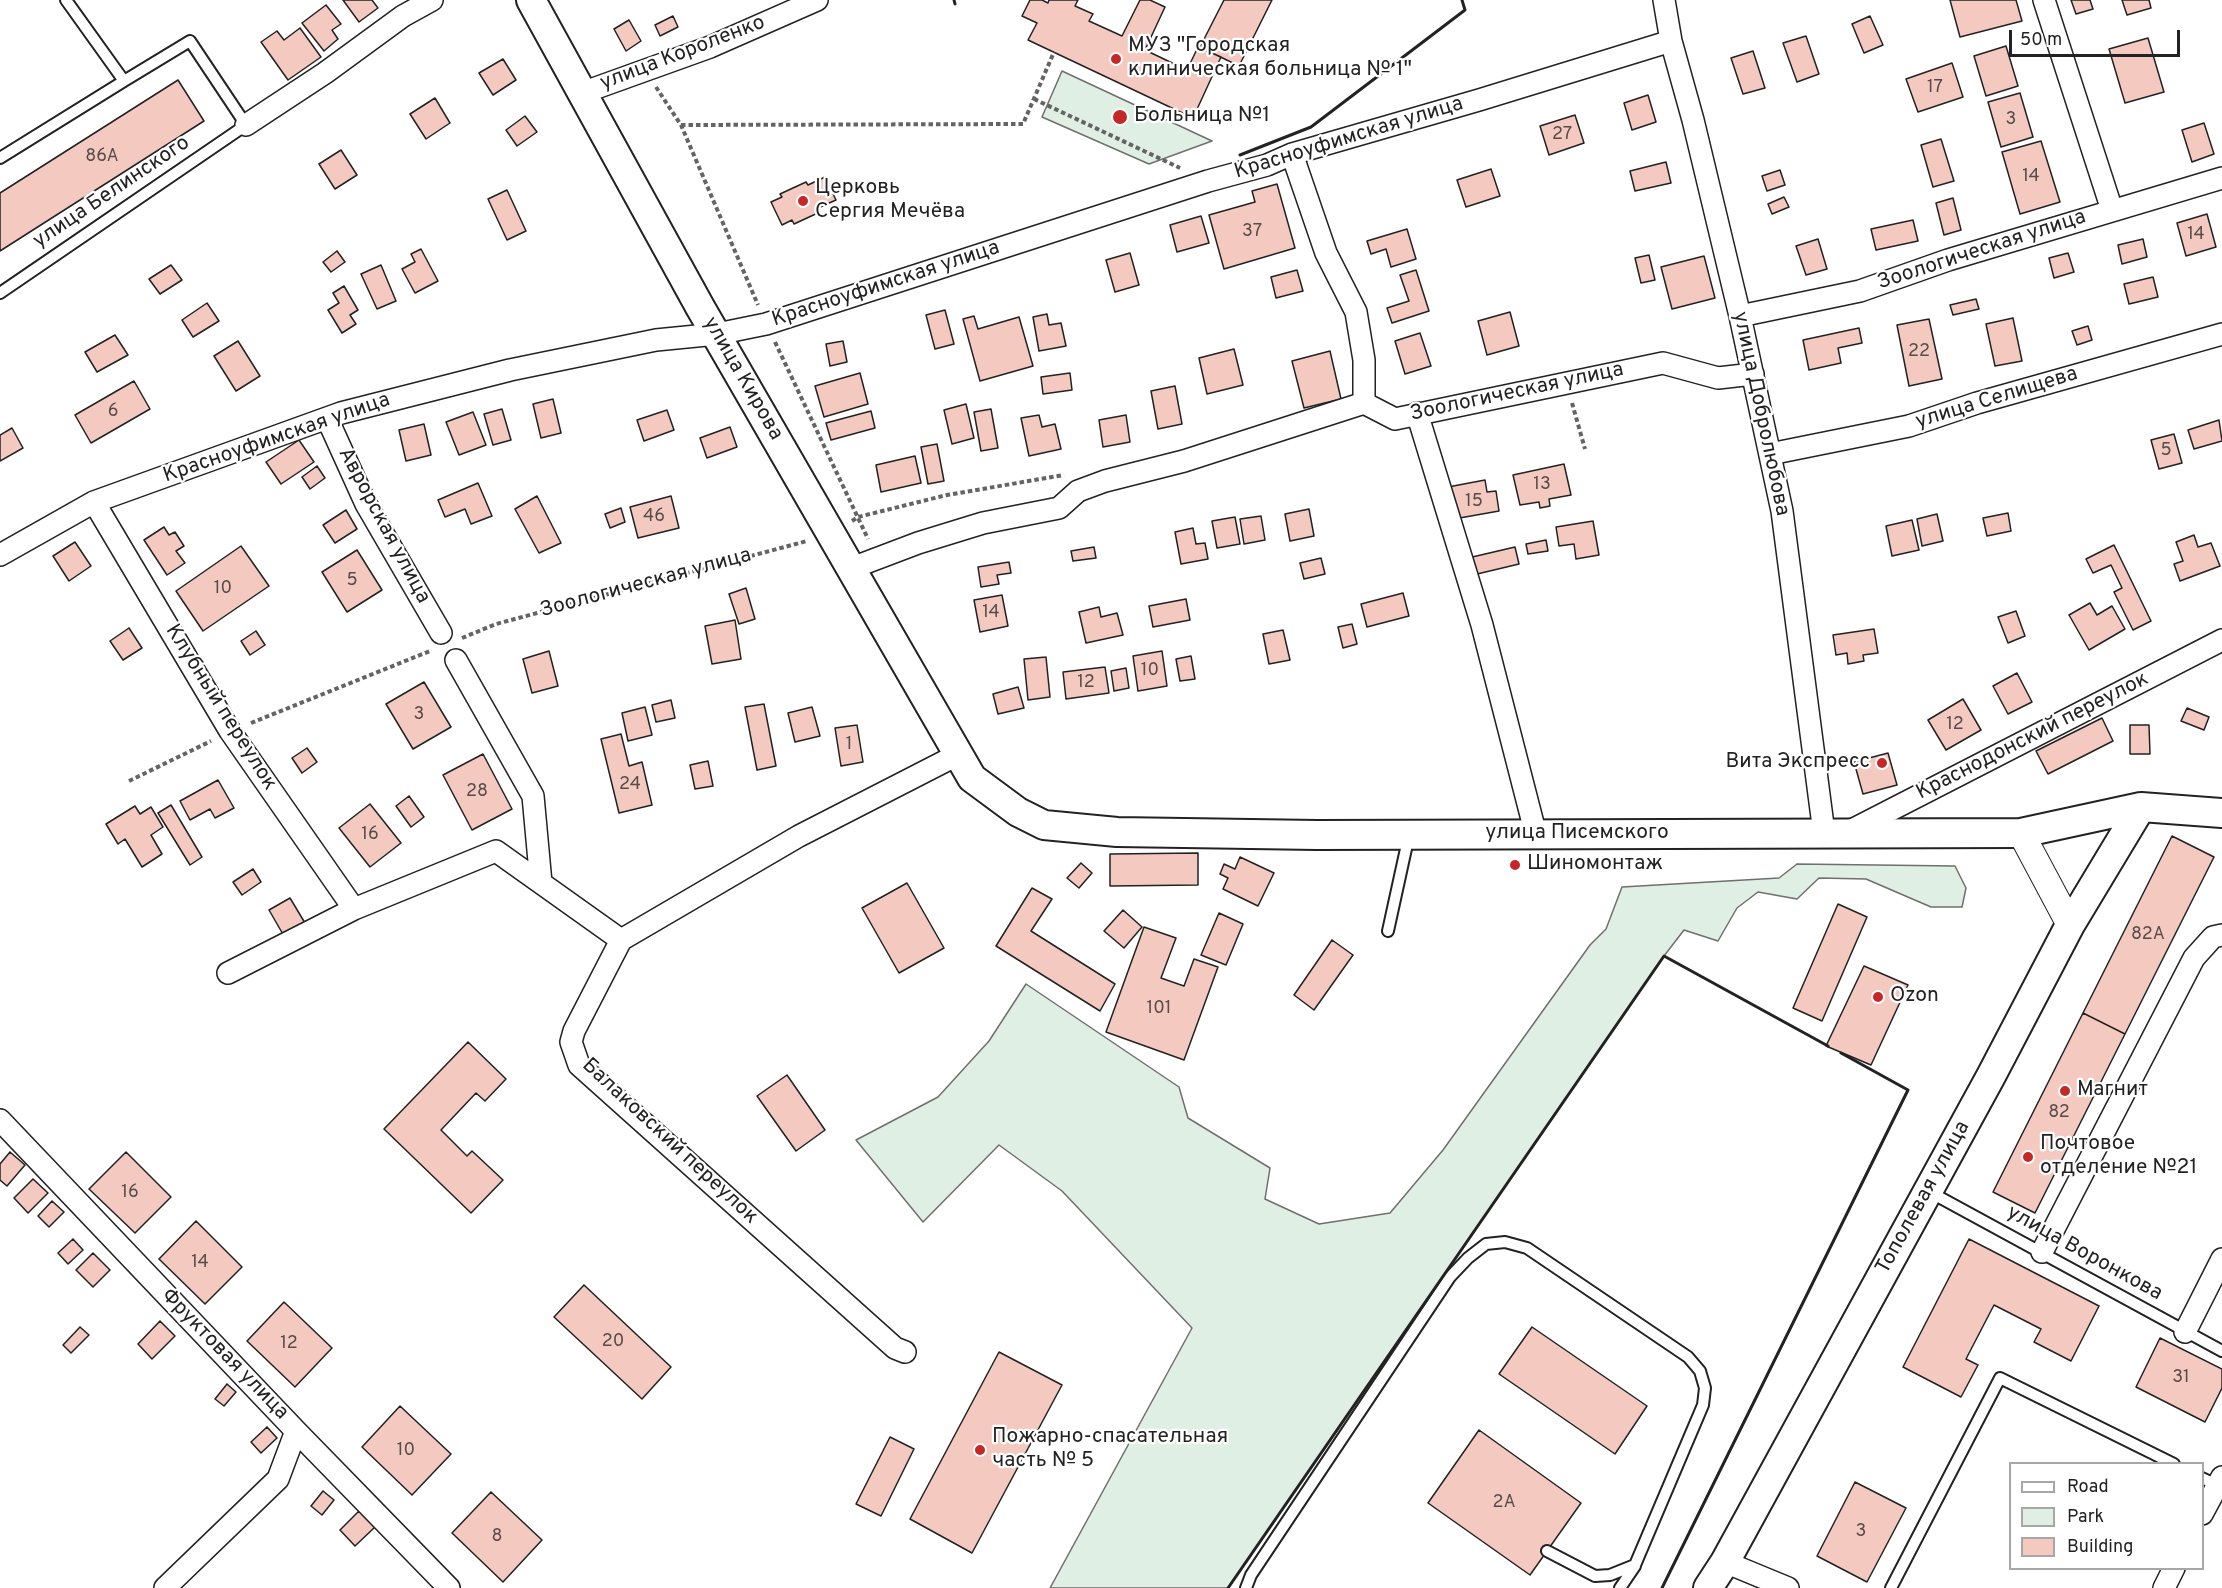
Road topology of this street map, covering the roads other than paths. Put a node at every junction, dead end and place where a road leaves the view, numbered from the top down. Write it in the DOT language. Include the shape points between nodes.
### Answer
graph roads {
  1 [pos="66,0"];
  2 [pos="432,0"];
  3 [pos="531,0"];
  4 [pos="817,0"];
  5 [pos="1666,0"];
  6 [pos="2044,0"];
  7 [pos="1671,41"];
  8 [pos="124,81"];
  9 [pos="582,93"];
  10 [pos="246,125"];
  11 [pos="1292,154"];
  12 [pos="0,158"];
  13 [pos="2222,178"];
  14 [pos="2112,210"];
  15 [pos="0,293"];
  16 [pos="1740,316"];
  17 [pos="717,334"];
  18 [pos="2220,336"];
  19 [pos="1753,374"];
  20 [pos="1364,403"];
  21 [pos="1417,413"];
  22 [pos="327,418"];
  23 [pos="1770,454"];
  24 [pos="94,502"];
  25 [pos="0,555"];
  26 [pos="852,568"];
  27 [pos="2222,640"];
  28 [pos="958,754"];
  29 [pos="2141,807"];
  30 [pos="2222,813"];
  31 [pos="2021,832"];
  32 [pos="1835,833"];
  33 [pos="1409,835"];
  34 [pos="1536,835"];
  35 [pos="541,883"];
  36 [pos="354,909"];
  37 [pos="2070,925"];
  38 [pos="1388,931"];
  39 [pos="2222,935"];
  40 [pos="621,940"];
  41 [pos="228,973"];
  42 [pos="0,1120"];
  43 [pos="1928,1191"];
  44 [pos="2042,1252"];
  45 [pos="2222,1258"];
  46 [pos="2185,1332"];
  47 [pos="2222,1351"];
  48 [pos="905,1352"];
  49 [pos="296,1431"];
  50 [pos="2170,1462"];
  51 [pos="2216,1482"];
  52 [pos="2204,1509"];
  53 [pos="1547,1551"];
  54 [pos="1725,1562"];
  55 [pos="1635,1565"];
  56 [pos="2173,1570"];
  57 [pos="165,1588"];
  58 [pos="449,1588"];
  59 [pos="1246,1588"];
  60 [pos="1620,1588"];
  61 [pos="1708,1588"];
  62 [pos="1788,1588"];
  63 [pos="1891,1588"];
  64 [pos="2164,1588"];
  1 -- 8 [label="lane"];
  2 -- 10 [label="street"];
  3 -- 9 [label="main road, улица Кирова"];
  4 -- 9 [label="street, улица Короленко" via="710,47"];
  5 -- 7 [label="street, улица Добролюбова"];
  6 -- 14 [label="street"];
  7 -- 11 [label="street, Красноуфимская улица"];
  7 -- 16 [label="street, улица Добролюбова"];
  8 -- 10 [label="lane" via="190,41"];
  8 -- 12 [label="lane"];
  9 -- 17 [label="main road, улица Кирова"];
  10 -- 15 [label="lane, улица Белинского"];
  11 -- 17 [label="street, Красноуфимская улица" via="766,324"];
  11 -- 20 [label="street" via="1326,253 1356,312 1364,360"];
  13 -- 14 [label="street, Зоологическая улица"];
  14 -- 16 [label="street, Зоологическая улица" via="1860,291"];
  16 -- 19 [label="street, улица Добролюбова"];
  17 -- 22 [label="street, Красноуфимская улица" via="656,340 510,370"];
  17 -- 26 [label="main road, улица Кирова"];
  18 -- 23 [label="street, улица Селищева" via="1977,403 1909,426"];
  19 -- 21 [label="street, Зоологическая улица" via="1718,378 1664,363"];
  19 -- 23 [label="street, улица Добролюбова"];
  20 -- 21 [label="street, Зоологическая улица" via="1395,418"];
  20 -- 26 [label="street" via="1184,461 1105,481 1078,491 1059,508 983,523"];
  21 -- 34 [label="street" via="1482,626"];
  22 -- 24 [label="street, Красноуфимская улица"];
  22 -- 35 [label="street, Аврорская улица" via="366,504 533,796"];
  23 -- 32 [label="street, улица Добролюбова"];
  24 -- 25 [label="street, Красноуфимская улица"];
  24 -- 36 [label="street, Клубный переулок" via="230,731"];
  26 -- 28 [label="main road, улица Кирова"];
  27 -- 32 [label="street, Краснодонский переулок"];
  28 -- 33 [label="main road, улица Писемского" via="972,778 1018,812 1044,825 1117,832"];
  28 -- 40 [label="street" via="799,836"];
  29 -- 30 [label="main road, улица Писемского"];
  29 -- 31 [label="main road, улица Писемского"];
  29 -- 37 [label="main road, Тополевая улица"];
  31 -- 32 [label="main road, улица Писемского"];
  31 -- 37 [label="street"];
  32 -- 34 [label="main road, улица Писемского"];
  33 -- 34 [label="main road, улица Писемского"];
  33 -- 38 [label="lane"];
  35 -- 36 [label="street" via="496,851"];
  35 -- 40 [label="street"];
  36 -- 41 [label="street"];
  37 -- 43 [label="main road, Тополевая улица"];
  39 -- 44 [label="street" via="2213,937 2194,958"];
  40 -- 48 [label="street, Балаковский переулок" via="574,1031 571,1042 579,1065 895,1348"];
  42 -- 49 [label="street, Фруктовая улица"];
  43 -- 44 [label="lane, улица Воронкова"];
  43 -- 54 [label="main road, Тополевая улица"];
  44 -- 46 [label="lane, улица Воронкова"];
  45 -- 46 [label="street"];
  46 -- 47 [label="lane, улица Воронкова"];
  49 -- 57 [label="street" via="278,1479"];
  49 -- 58 [label="street, Фруктовая улица"];
  50 -- 63 [label="lane" via="2000,1378"];
  51 -- 52 [label="street"];
  53 -- 55 [label="lane" via="1595,1576 1610,1575"];
  54 -- 61 [label="main road, Тополевая улица"];
  54 -- 62 [label="street"];
  55 -- 59 [label="lane" via="1703,1405 1705,1388 1700,1371 1688,1357 1527,1248 1505,1242 1486,1244 1450,1277"];
  55 -- 60 [label="lane"];
  56 -- 64 [label="street"];
}
